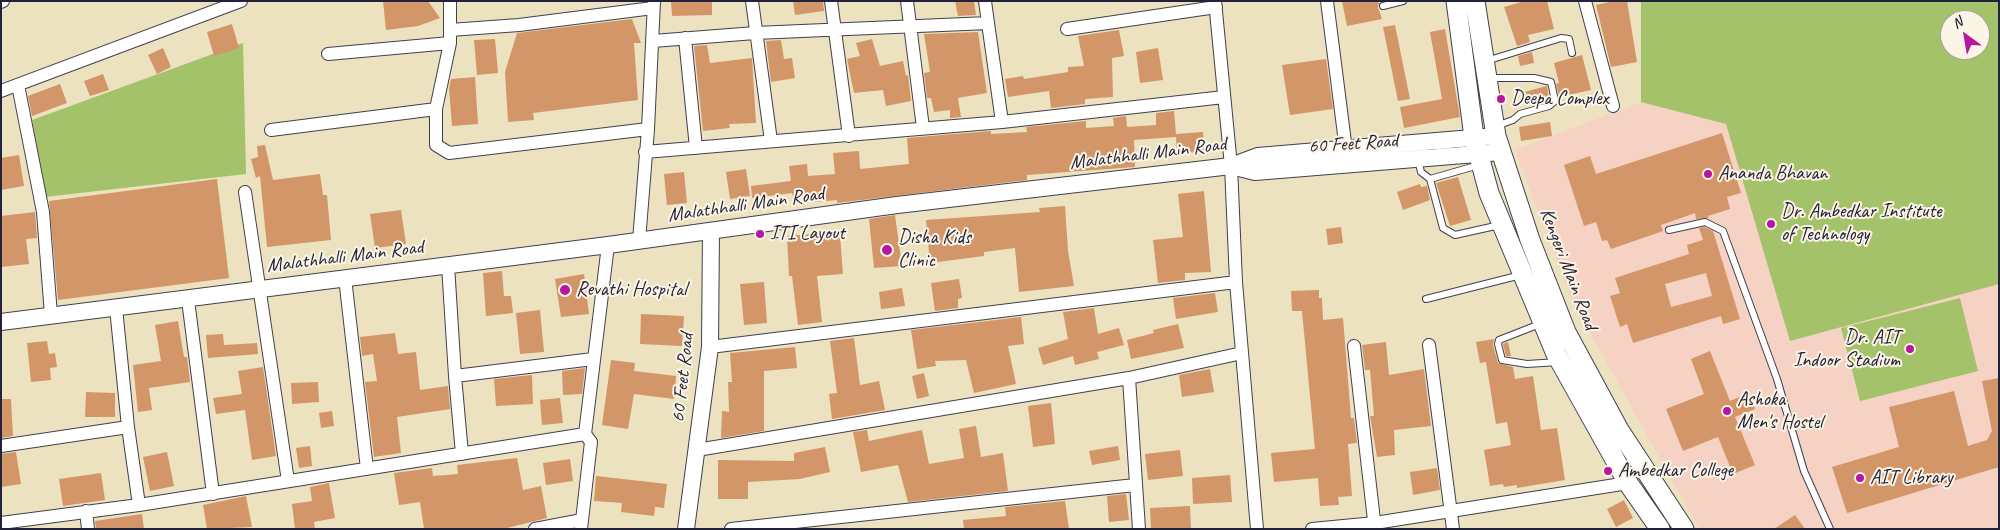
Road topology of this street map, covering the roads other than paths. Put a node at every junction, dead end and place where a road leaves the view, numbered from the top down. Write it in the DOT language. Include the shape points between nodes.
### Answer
graph roads {
  1 [pos="241,1"];
  2 [pos="450,1"];
  3 [pos="752,1"];
  4 [pos="831,1"];
  5 [pos="907,1"];
  6 [pos="985,1"];
  7 [pos="1327,1"];
  8 [pos="1403,1"];
  9 [pos="1456,1"];
  10 [pos="1475,1"];
  11 [pos="1585,1"];
  12 [pos="1215,4"];
  13 [pos="654,5"];
  14 [pos="1382,6"];
  15 [pos="988,23"];
  16 [pos="911,28"];
  17 [pos="1067,29"];
  18 [pos="835,31"];
  19 [pos="755,33"];
  20 [pos="450,36"];
  21 [pos="685,38"];
  22 [pos="653,42"];
  23 [pos="1572,53"];
  24 [pos="328,54"];
  25 [pos="1486,70"];
  26 [pos="18,85"];
  27 [pos="1,90"];
  28 [pos="1224,97"];
  29 [pos="1613,106"];
  30 [pos="436,109"];
  31 [pos="1002,122"];
  32 [pos="923,128"];
  33 [pos="648,129"];
  34 [pos="271,130"];
  35 [pos="850,136"];
  36 [pos="1497,138"];
  37 [pos="771,141"];
  38 [pos="696,148"];
  39 [pos="644,152"];
  40 [pos="1478,152"];
  41 [pos="1347,158"];
  42 [pos="1418,160"];
  43 [pos="1231,166"];
  44 [pos="1430,179"];
  45 [pos="245,192"];
  46 [pos="1502,225"];
  47 [pos="1669,230"];
  48 [pos="711,231"];
  49 [pos="639,241"];
  50 [pos="608,245"];
  51 [pos="448,265"];
  52 [pos="1522,275"];
  53 [pos="345,278"];
  54 [pos="1236,282"];
  55 [pos="260,290"];
  56 [pos="1426,299"];
  57 [pos="188,300"];
  58 [pos="116,308"];
  59 [pos="51,315"];
  60 [pos="1,322"];
  61 [pos="1543,323"];
  62 [pos="1429,345"];
  63 [pos="1354,346"];
  64 [pos="710,347"];
  65 [pos="1242,353"];
  66 [pos="594,359"];
  67 [pos="1560,362"];
  68 [pos="454,376"];
  69 [pos="1129,378"];
  70 [pos="128,427"];
  71 [pos="585,434"];
  72 [pos="1,446"];
  73 [pos="697,450"];
  74 [pos="462,454"];
  75 [pos="367,469"];
  76 [pos="288,481"];
  77 [pos="1628,483"];
  78 [pos="1135,485"];
  79 [pos="213,494"];
  80 [pos="139,505"];
  81 [pos="86,511"];
  82 [pos="1451,511"];
  83 [pos="5,525"];
  84 [pos="581,525"];
  85 [pos="1375,526"];
  86 [pos="88,529"];
  87 [pos="535,529"];
  88 [pos="686,529"];
  89 [pos="731,529"];
  90 [pos="1139,529"];
  91 [pos="1257,529"];
  92 [pos="1312,529"];
  93 [pos="1453,529"];
  94 [pos="1660,529"];
  95 [pos="1684,529"];
  96 [pos="1830,529"];
  1 -- 26 [label="street"];
  2 -- 20 [label="street"];
  3 -- 19 [label="street"];
  4 -- 18 [label="street"];
  5 -- 16 [label="street"];
  6 -- 15 [label="street"];
  7 -- 41 [label="street"];
  8 -- 14 [label="lane"];
  9 -- 40 [label="main road"];
  10 -- 25 [label="main road, Kengeri Main Road"];
  11 -- 29 [label="street"];
  12 -- 17 [label="street"];
  12 -- 28 [label="street"];
  13 -- 20 [label="street"];
  13 -- 22 [label="street"];
  15 -- 16 [label="street"];
  15 -- 31 [label="street"];
  16 -- 18 [label="street"];
  16 -- 32 [label="street"];
  18 -- 19 [label="street"];
  18 -- 35 [label="street"];
  19 -- 21 [label="street"];
  19 -- 37 [label="street"];
  20 -- 24 [label="street"];
  20 -- 30 [label="street"];
  21 -- 22 [label="street"];
  21 -- 38 [label="street"];
  22 -- 33 [label="street"];
  23 -- 25 [label="lane" via="1569,39 1561,38"];
  25 -- 36 [label="main road, Kengeri Main Road"];
  25 -- 36 [label="lane" via="1551,82 1555,101 1549,106 1520,114"];
  26 -- 27 [label="street"];
  26 -- 59 [label="street" via="42,212"];
  28 -- 31 [label="street"];
  28 -- 43 [label="street"];
  30 -- 33 [label="street" via="436,145 449,153"];
  30 -- 34 [label="street"];
  31 -- 32 [label="street"];
  32 -- 35 [label="street"];
  33 -- 39 [label="street"];
  35 -- 37 [label="street"];
  36 -- 40 [label="main road"];
  36 -- 95 [label="main road, Kengeri Main Road" via="1530,240 1566,332 1619,430"];
  37 -- 38 [label="street"];
  38 -- 39 [label="street"];
  39 -- 49 [label="street"];
  40 -- 41 [label="main road"];
  40 -- 42 [label="main road, 60 Feet Road"];
  40 -- 44 [label="lane"];
  40 -- 46 [label="main road" via="1488,193"];
  41 -- 42 [label="main road, 60 Feet Road"];
  41 -- 43 [label="main road, 60 Feet Road" via="1255,172"];
  42 -- 44 [label="lane" via="1421,172"];
  43 -- 48 [label="main road, Malathhalli Main Road"];
  43 -- 54 [label="street"];
  44 -- 46 [label="lane" via="1443,228 1455,235"];
  45 -- 55 [label="street"];
  46 -- 52 [label="main road"];
  47 -- 96 [label="lane" via="1705,222 1723,231 1777,379 1804,471"];
  48 -- 49 [label="main road, Malathhalli Main Road"];
  48 -- 64 [label="main road, 60 Feet Road"];
  49 -- 50 [label="main road, Malathhalli Main Road"];
  50 -- 51 [label="main road, Malathhalli Main Road"];
  50 -- 66 [label="street"];
  51 -- 53 [label="main road, Malathhalli Main Road"];
  51 -- 68 [label="street"];
  52 -- 56 [label="lane"];
  52 -- 61 [label="main road"];
  53 -- 55 [label="main road, Malathhalli Main Road"];
  53 -- 75 [label="street"];
  54 -- 64 [label="street"];
  54 -- 65 [label="street"];
  55 -- 57 [label="main road, Malathhalli Main Road"];
  55 -- 76 [label="street"];
  57 -- 58 [label="main road, Malathhalli Main Road"];
  57 -- 79 [label="street"];
  58 -- 59 [label="main road, Malathhalli Main Road"];
  58 -- 70 [label="street"];
  59 -- 60 [label="main road, Malathhalli Main Road"];
  61 -- 67 [label="main road"];
  61 -- 67 [label="lane" via="1499,340 1502,360 1527,364"];
  62 -- 82 [label="street"];
  63 -- 85 [label="street"];
  64 -- 73 [label="main road, 60 Feet Road"];
  65 -- 69 [label="street"];
  65 -- 91 [label="street"];
  66 -- 68 [label="street"];
  66 -- 71 [label="street"];
  67 -- 77 [label="main road"];
  68 -- 74 [label="street"];
  69 -- 73 [label="street"];
  69 -- 78 [label="street"];
  70 -- 72 [label="street"];
  70 -- 80 [label="street"];
  71 -- 74 [label="street"];
  71 -- 84 [label="street" via="591,442"];
  73 -- 88 [label="main road, 60 Feet Road"];
  74 -- 75 [label="street"];
  75 -- 76 [label="street"];
  76 -- 79 [label="street"];
  77 -- 82 [label="street"];
  77 -- 94 [label="main road"];
  78 -- 89 [label="street"];
  78 -- 90 [label="street"];
  79 -- 80 [label="street"];
  80 -- 81 [label="street"];
  81 -- 83 [label="street"];
  81 -- 86 [label="street"];
  82 -- 85 [label="street"];
  82 -- 93 [label="street"];
  84 -- 87 [label="street"];
  85 -- 92 [label="street"];
}
